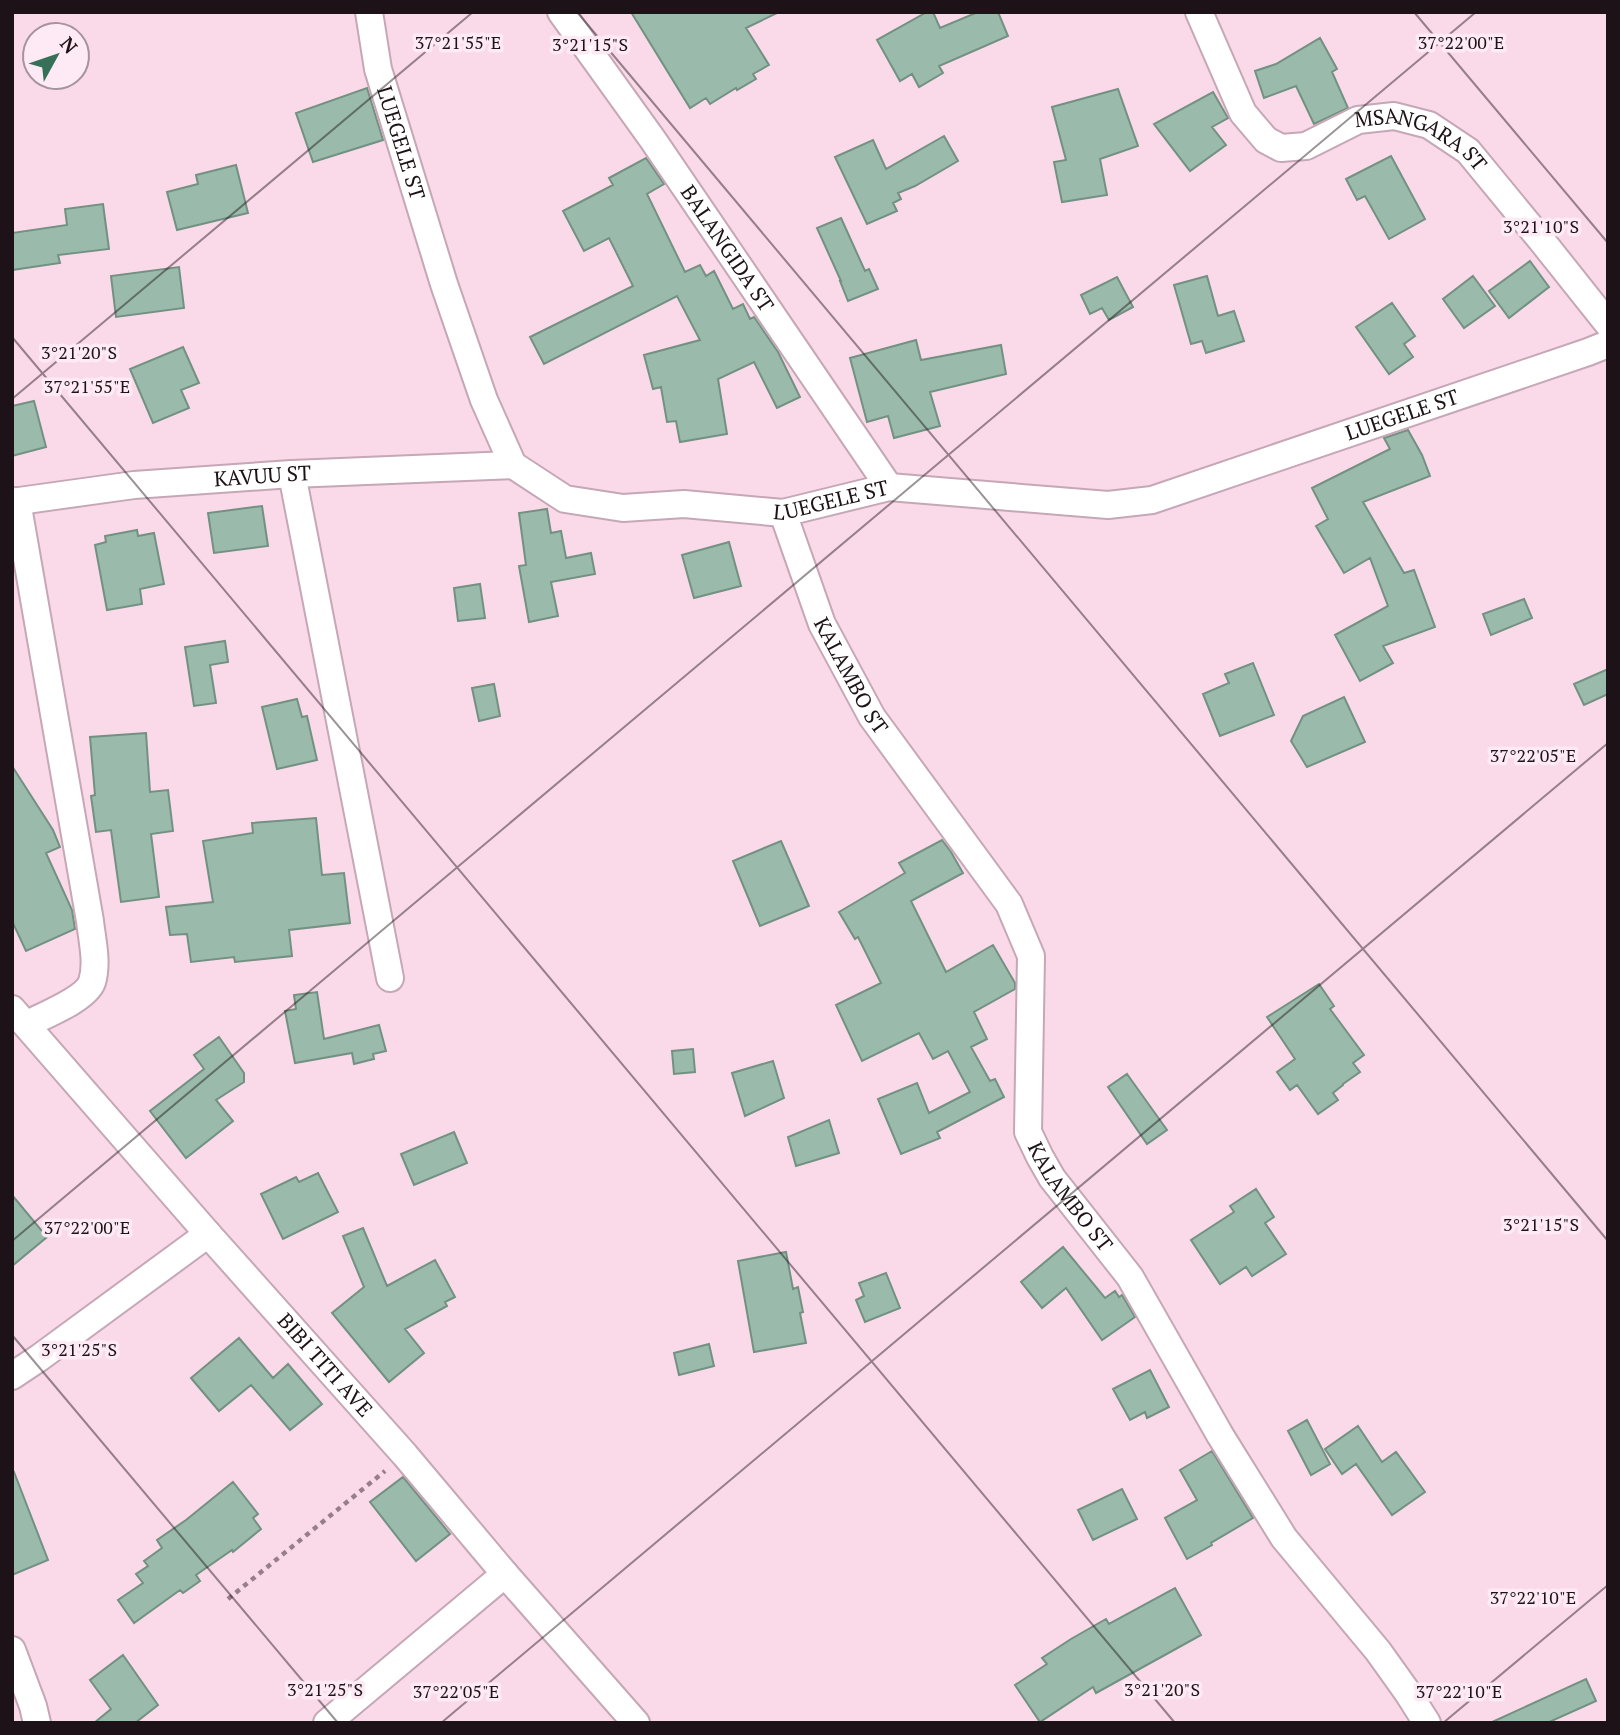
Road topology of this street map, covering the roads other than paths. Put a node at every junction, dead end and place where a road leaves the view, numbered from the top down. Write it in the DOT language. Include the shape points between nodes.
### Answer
graph roads {
  1 [pos="369,12"];
  2 [pos="561,12"];
  3 [pos="1199,12"];
  4 [pos="1608,324"];
  5 [pos="1608,344"];
  6 [pos="513,465"];
  7 [pos="292,474"];
  8 [pos="889,487"];
  9 [pos="14,501"];
  10 [pos="783,513"];
  11 [pos="390,978"];
  12 [pos="20,1017"];
  13 [pos="208,1234"];
  14 [pos="12,1376"];
  15 [pos="505,1574"];
  16 [pos="12,1650"];
  17 [pos="37,1723"];
  18 [pos="327,1723"];
  19 [pos="636,1723"];
  20 [pos="1427,1723"];
  1 -- 6 [label="street, LUEGELE ST" via="378,69 444,284 484,400"];
  2 -- 8 [label="street, BALANGIDA ST"];
  3 -- 4 [label="street, MSANGARA ST" via="1243,113 1266,140 1281,148 1306,146 1358,120 1394,116 1429,125 1468,151"];
  5 -- 8 [label="street, LUEGELE ST" via="1152,500 1108,505"];
  6 -- 7 [label="street, KAVUU ST"];
  6 -- 10 [label="street, LUEGELE ST" via="565,499 624,508 684,504"];
  7 -- 9 [label="street, KAVUU ST" via="134,485"];
  7 -- 11 [label="street"];
  8 -- 10 [label="street, LUEGELE ST"];
  9 -- 12 [label="street" via="95,963 92,985 79,998"];
  10 -- 20 [label="street, KALAMBO ST" via="822,624 872,717 1009,904 1031,956 1028,1132 1040,1157 1130,1277 1284,1538 1378,1651"];
  12 -- 13 [label="street, BIBI TITI AVE"];
  13 -- 14 [label="street"];
  13 -- 15 [label="street, BIBI TITI AVE"];
  15 -- 18 [label="street"];
  15 -- 19 [label="street, BIBI TITI AVE"];
  16 -- 17 [label="street"];
}
